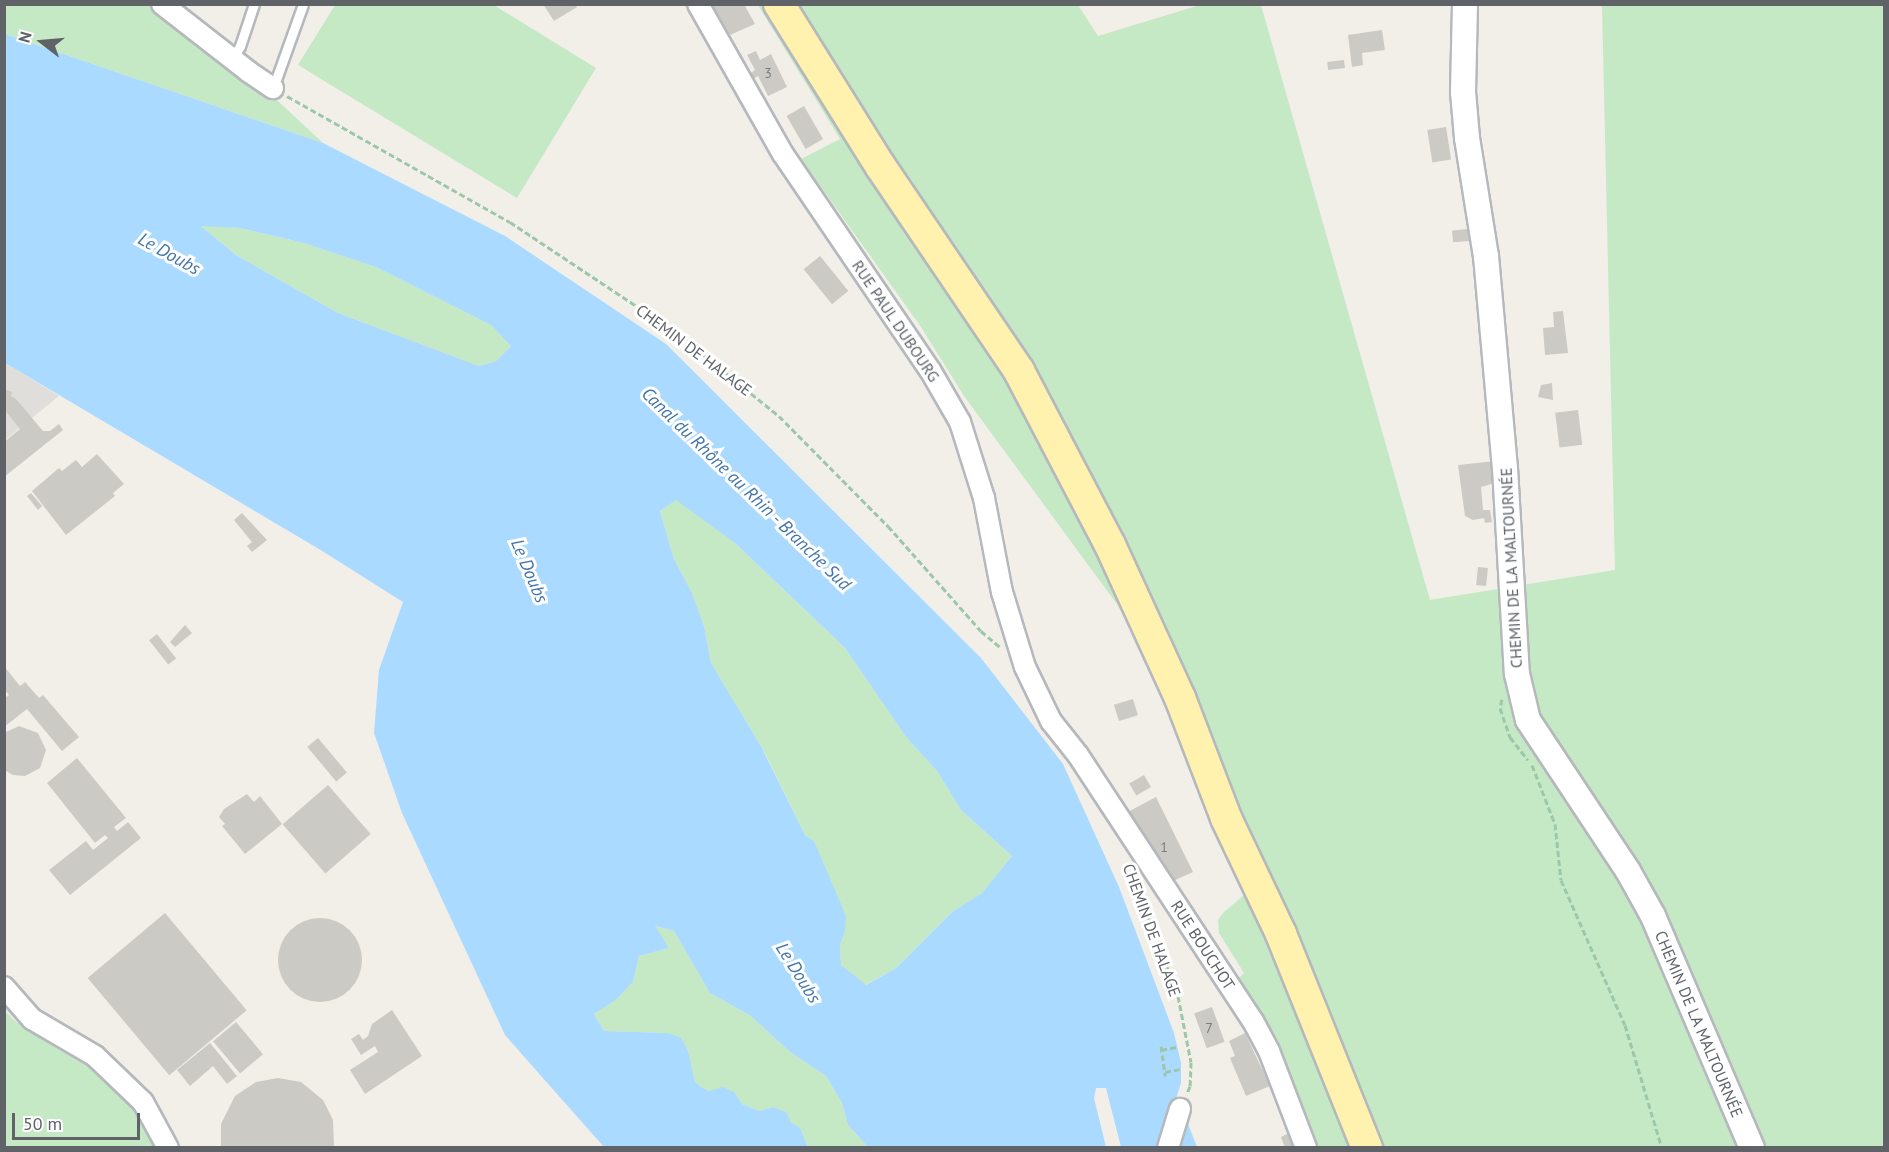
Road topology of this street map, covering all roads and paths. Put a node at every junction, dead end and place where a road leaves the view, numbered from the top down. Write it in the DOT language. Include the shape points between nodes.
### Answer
graph roads {
  1 [pos="162,4"];
  2 [pos="254,4"];
  3 [pos="303,4"];
  4 [pos="698,4"];
  5 [pos="779,4"];
  6 [pos="1465,4"];
  7 [pos="233,58"];
  8 [pos="273,88"];
  9 [pos="1025,667"];
  10 [pos="1516,674"];
  11 [pos="1078,755"];
  12 [pos="1132,873"];
  13 [pos="4,987"];
  14 [pos="1177,1047"];
  15 [pos="1180,1069"];
  16 [pos="1180,1109"];
  17 [pos="168,1148"];
  18 [pos="1168,1148"];
  19 [pos="1306,1148"];
  20 [pos="1367,1148"];
  21 [pos="1662,1148"];
  22 [pos="1752,1148"];
  1 -- 7 [label="street"];
  2 -- 7 [label="lane"];
  3 -- 8 [label="lane"];
  4 -- 9 [label="street, RUE PAUL DUBOURG" via="783,154 930,370 960,422 984,498 1002,592"];
  5 -- 20 [label="main road" via="881,167 1019,370 1110,545 1180,698 1226,818 1281,934"];
  6 -- 10 [label="street, CHEMIN DE LA MALTOURNÉE" via="1463,92 1486,256 1506,468"];
  7 -- 8 [label="street"];
  8 -- 9 [label="path, CHEMIN DE HALAGE" via="510,222 674,331 779,416 888,526 981,632"];
  9 -- 11 [label="street, RUE PAUL DUBOURG" via="1051,721"];
  10 -- 21 [label="path" via="1505,685 1500,708 1510,737 1532,764 1556,824 1561,880 1625,1024"];
  10 -- 22 [label="street, CHEMIN DE LA MALTOURNÉE" via="1528,720 1628,871 1653,916"];
  11 -- 19 [label="street, RUE BOUCHOT" via="1253,1022 1269,1051"];
  12 -- 16 [label="path, CHEMIN DE HALAGE" via="1178,996 1191,1062 1190,1086"];
  13 -- 17 [label="street" via="32,1018 94,1056 144,1102"];
  14 -- 15 [label="path" via="1161,1048 1165,1074"];
  16 -- 18 [label="street"];
}
